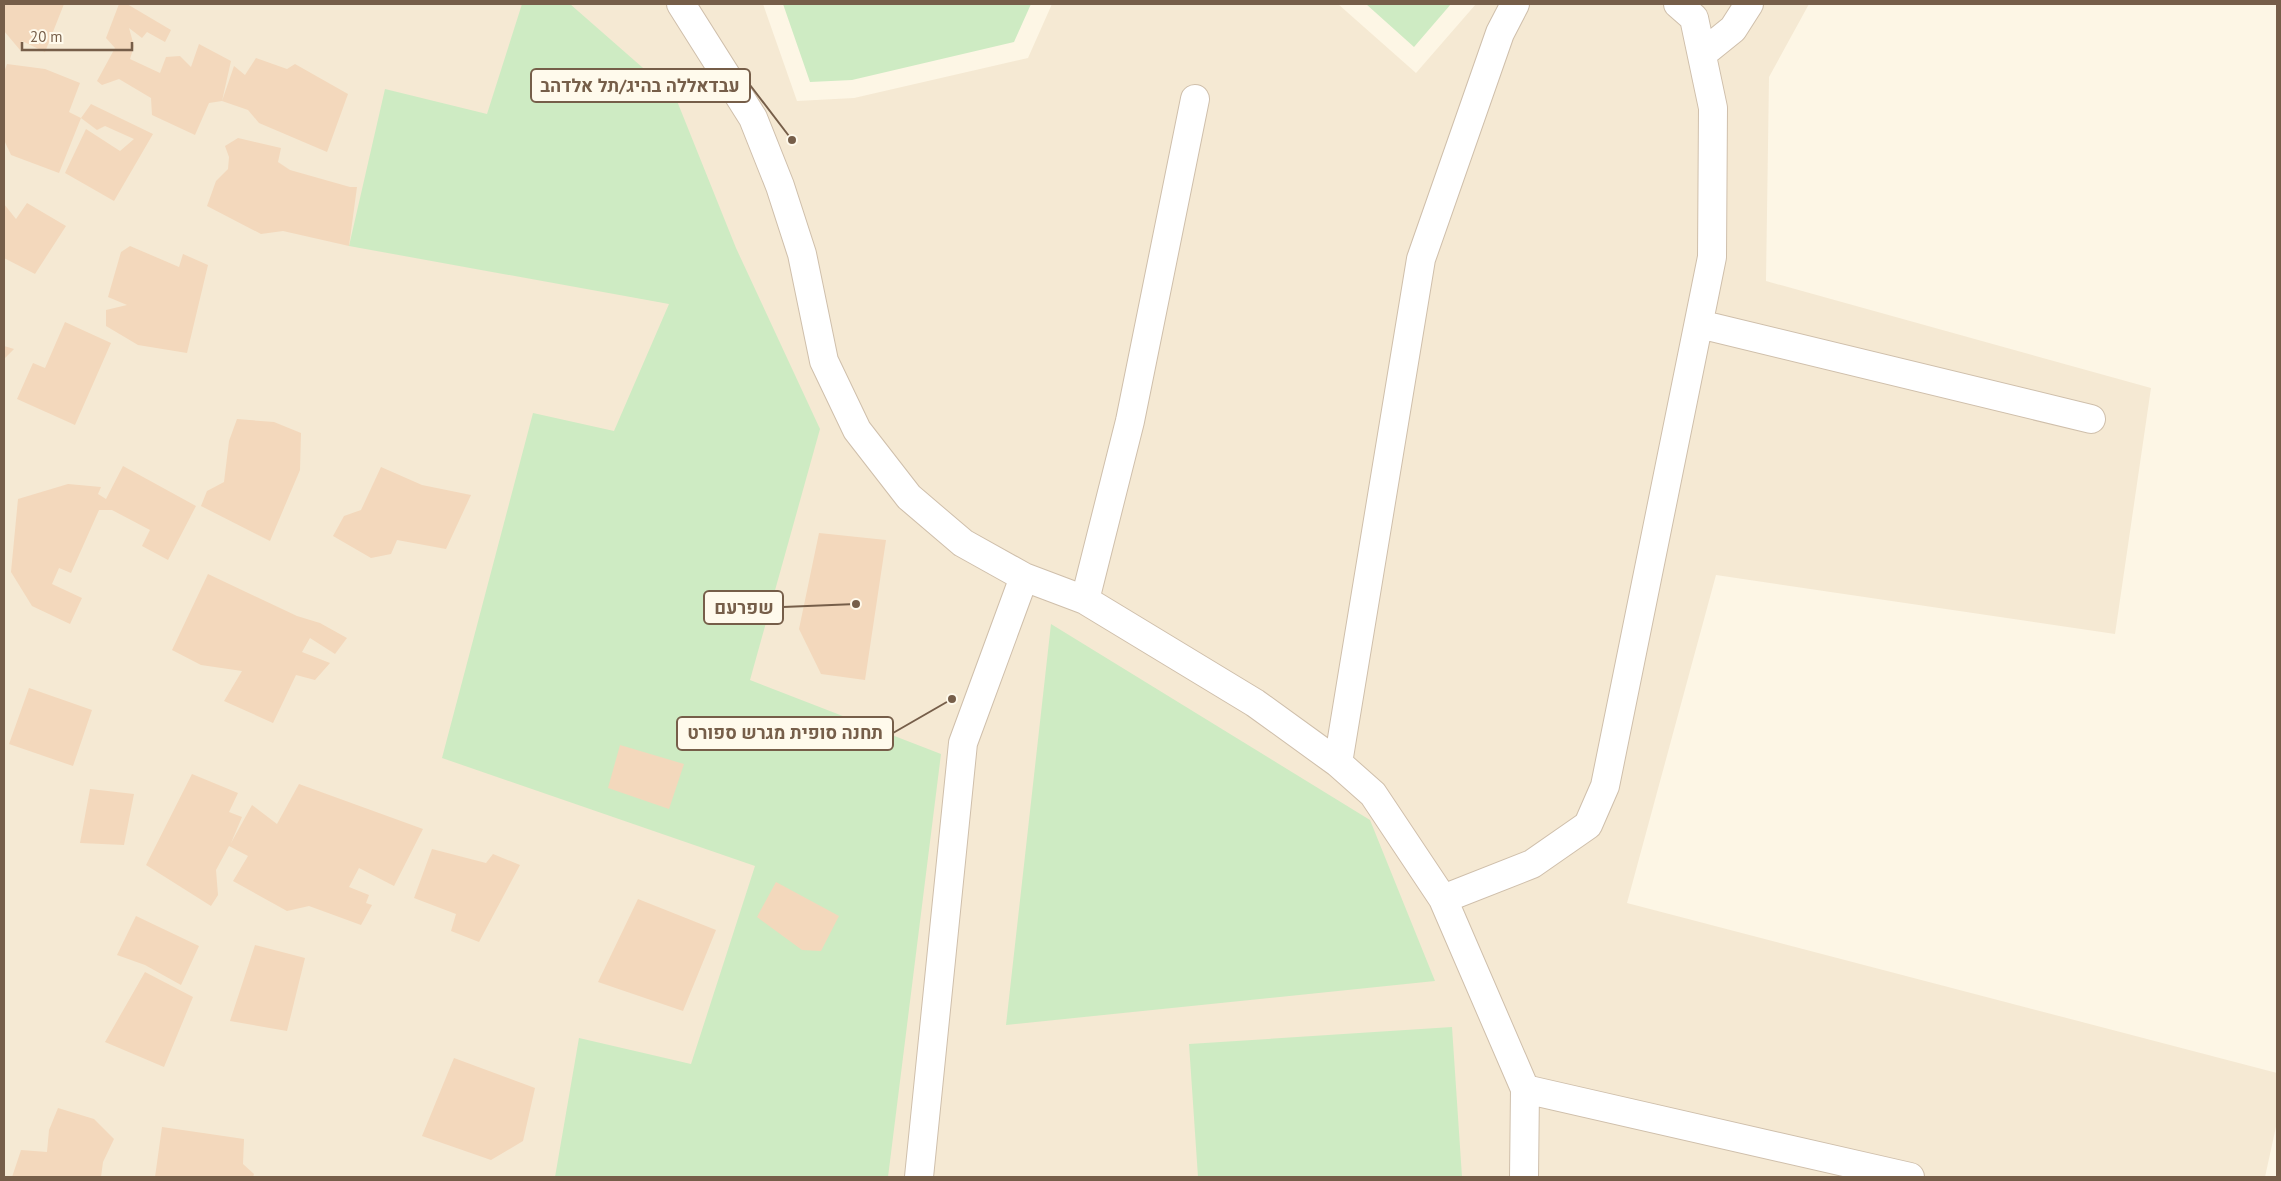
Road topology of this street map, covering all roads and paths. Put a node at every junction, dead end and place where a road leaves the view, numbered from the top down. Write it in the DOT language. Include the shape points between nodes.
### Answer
graph roads {
  1 [pos="681,4"];
  2 [pos="1515,4"];
  3 [pos="1678,4"];
  4 [pos="1749,4"];
  5 [pos="1702,54"];
  6 [pos="1195,99"];
  7 [pos="1699,324"];
  8 [pos="2091,419"];
  9 [pos="1024,577"];
  10 [pos="1085,600"];
  11 [pos="1338,763"];
  12 [pos="1443,899"];
  13 [pos="1525,1089"];
  14 [pos="919,1177"];
  15 [pos="1524,1177"];
  16 [pos="1910,1177"];
  1 -- 9 [label="street" via="753,118 802,254 824,361 857,430 909,497 963,543"];
  2 -- 11 [label="street" via="1500,33 1421,259"];
  3 -- 5 [label="street" via="1694,18"];
  4 -- 5 [label="street" via="1733,29"];
  5 -- 7 [label="street" via="1713,108 1712,257"];
  6 -- 10 [label="street" via="1130,421"];
  7 -- 8 [label="street"];
  7 -- 12 [label="street" via="1605,786 1588,825 1532,864"];
  9 -- 10 [label="street"];
  9 -- 14 [label="street" via="963,743"];
  10 -- 11 [label="street" via="1255,703"];
  11 -- 12 [label="street" via="1373,794"];
  12 -- 13 [label="street"];
  13 -- 15 [label="street"];
  13 -- 16 [label="street"];
}
